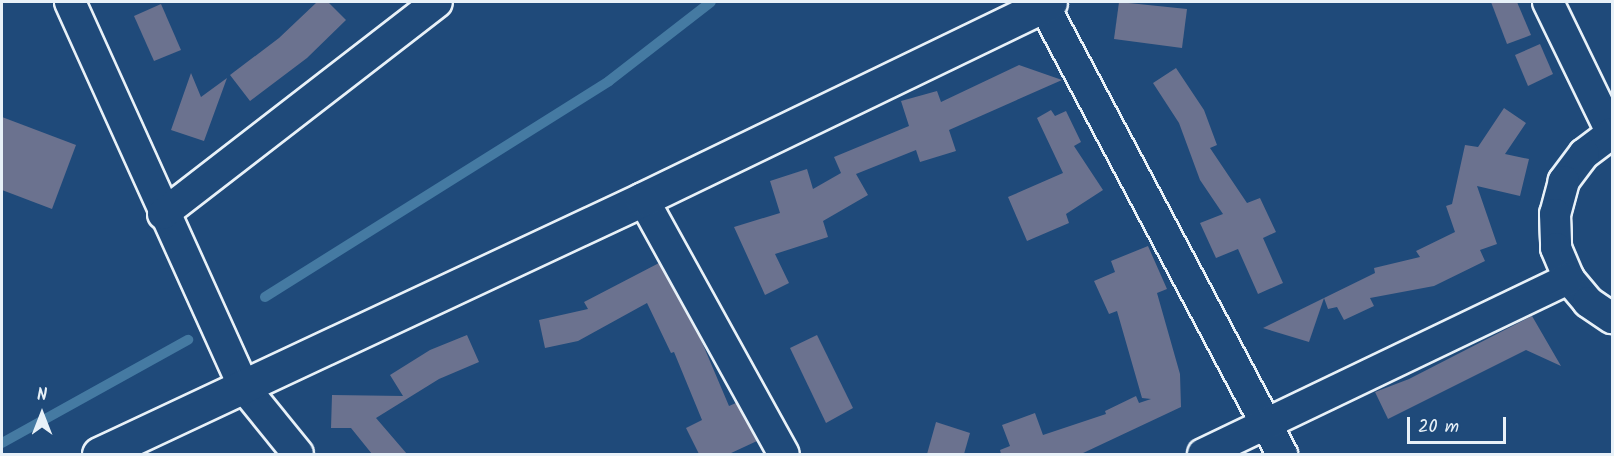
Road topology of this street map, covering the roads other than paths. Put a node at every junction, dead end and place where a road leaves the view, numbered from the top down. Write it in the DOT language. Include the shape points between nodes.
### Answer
graph roads {
  1 [pos="70,2"];
  2 [pos="438,2"];
  3 [pos="1548,2"];
  4 [pos="1045,3"];
  5 [pos="1612,134"];
  6 [pos="643,199"];
  7 [pos="163,214"];
  8 [pos="1569,279"];
  9 [pos="1612,318"];
  10 [pos="243,386"];
  11 [pos="1267,424"];
  12 [pos="99,454"];
  13 [pos="298,454"];
  14 [pos="784,454"];
  15 [pos="1203,454"];
  16 [pos="1282,454"];
  1 -- 7 [label="street"];
  2 -- 7 [label="street"];
  3 -- 5 [label="street"];
  4 -- 6 [label="street"];
  4 -- 11 [label="street"];
  5 -- 8 [label="street" via="1584,154 1564,181 1555,214 1556,237"];
  6 -- 10 [label="street"];
  6 -- 14 [label="street"];
  7 -- 10 [label="street"];
  8 -- 9 [label="street" via="1588,302"];
  8 -- 11 [label="street"];
  10 -- 12 [label="street"];
  10 -- 13 [label="street"];
  11 -- 15 [label="street"];
  11 -- 16 [label="street"];
}
